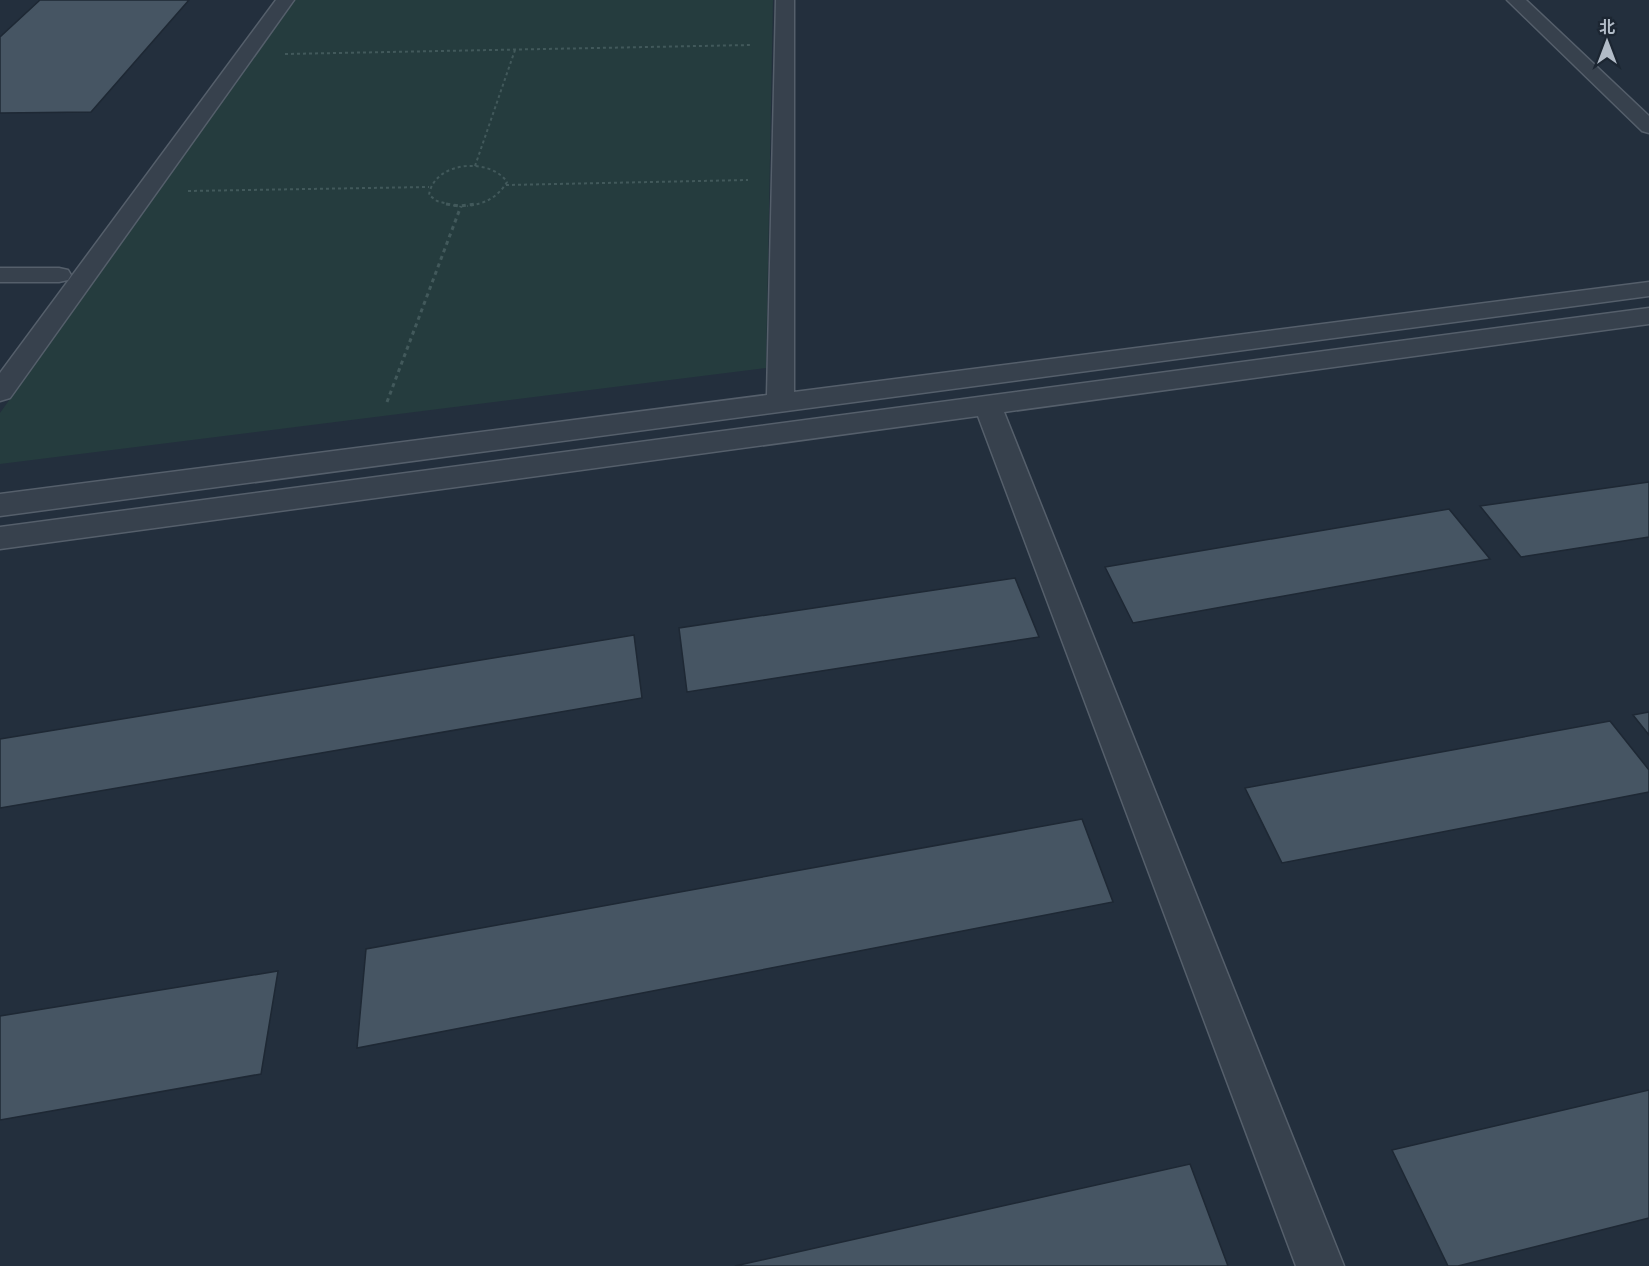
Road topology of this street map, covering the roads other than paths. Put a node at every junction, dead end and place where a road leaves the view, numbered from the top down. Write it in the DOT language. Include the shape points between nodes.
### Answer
graph roads {
  1 [pos="285,0"];
  2 [pos="785,0"];
  3 [pos="1516,0"];
  4 [pos="1649,127"];
  5 [pos="0,275"];
  6 [pos="59,275"];
  7 [pos="1649,289"];
  8 [pos="1649,316"];
  9 [pos="0,392"];
  10 [pos="780,403"];
  11 [pos="988,406"];
  12 [pos="0,505"];
  13 [pos="0,538"];
  14 [pos="1320,1266"];
  1 -- 9 [label="street"];
  2 -- 10 [label="street"];
  3 -- 4 [label="street"];
  5 -- 6 [label="street"];
  7 -- 10 [label="street"];
  8 -- 11 [label="street"];
  10 -- 12 [label="street"];
  11 -- 13 [label="street"];
  11 -- 14 [label="street"];
}
